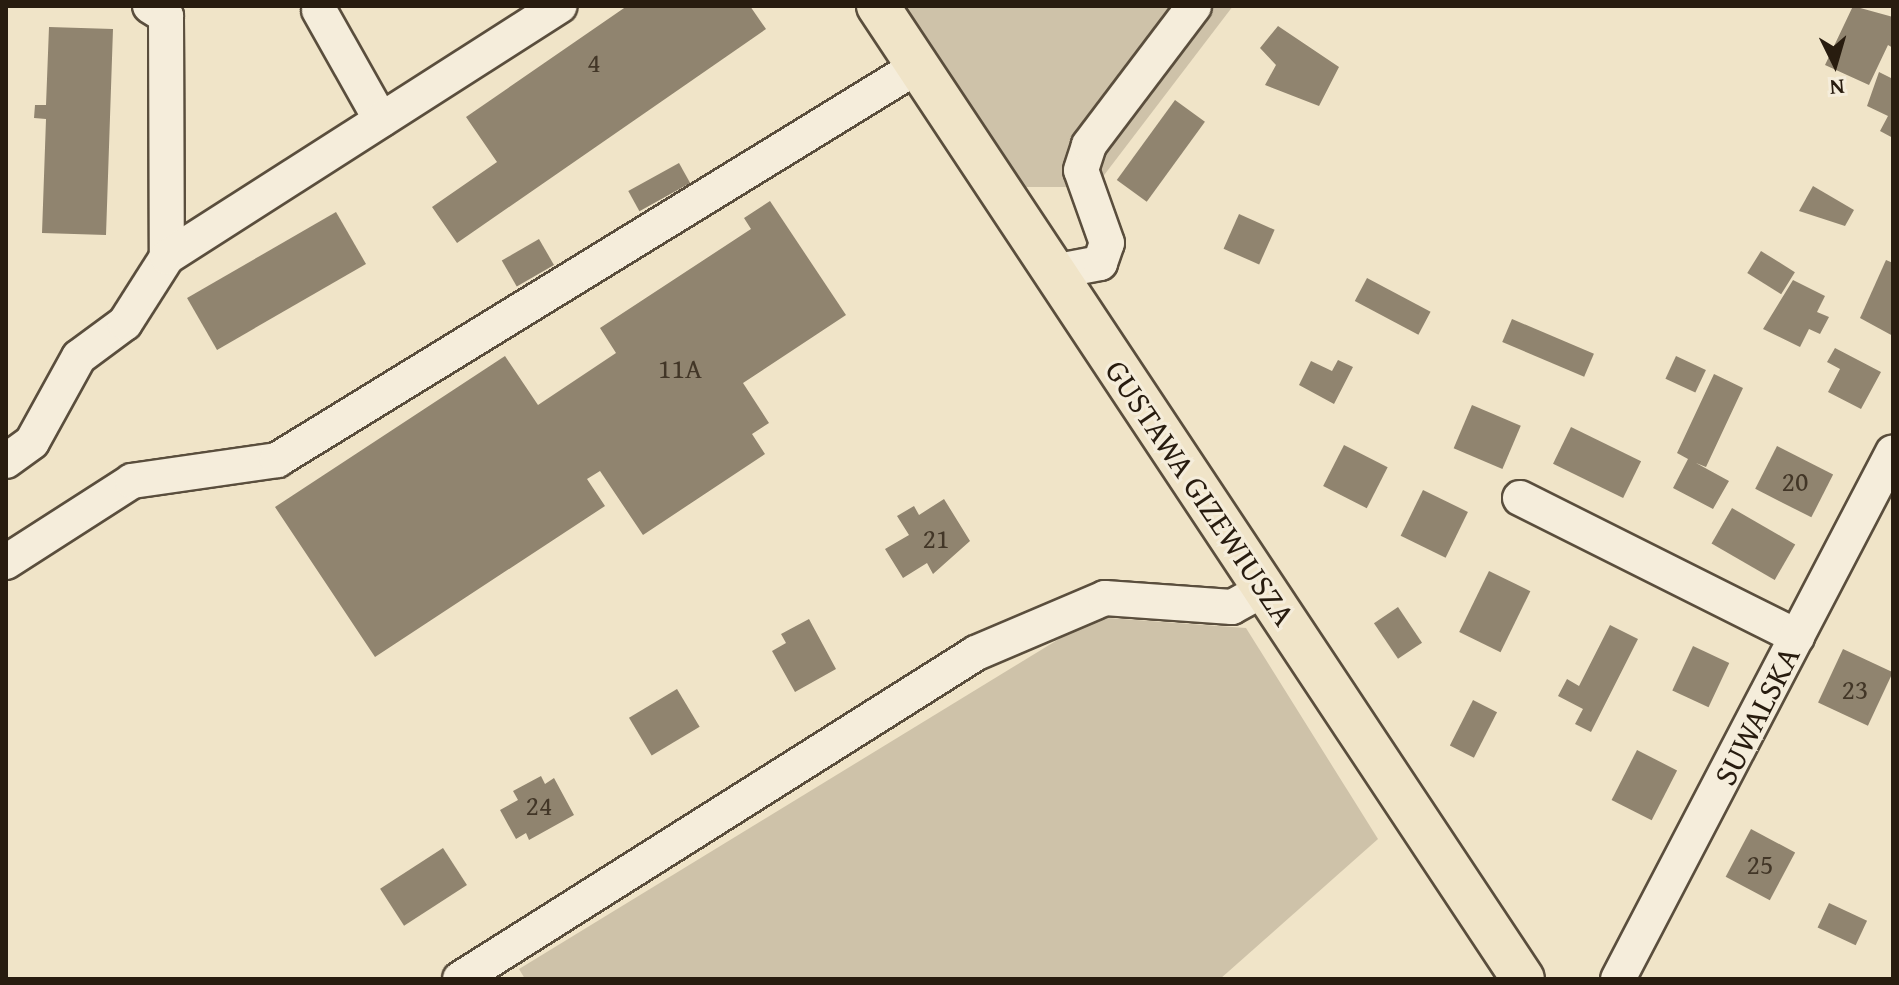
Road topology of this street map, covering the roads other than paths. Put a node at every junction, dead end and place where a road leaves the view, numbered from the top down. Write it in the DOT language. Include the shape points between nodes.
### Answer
graph roads {
  1 [pos="150,6"];
  2 [pos="560,6"];
  3 [pos="878,6"];
  4 [pos="1194,6"];
  5 [pos="319,10"];
  6 [pos="918,66"];
  7 [pos="381,120"];
  8 [pos="167,257"];
  9 [pos="1053,272"];
  10 [pos="1893,452"];
  11 [pos="6,461"];
  12 [pos="1520,498"];
  13 [pos="6,562"];
  14 [pos="1264,589"];
  15 [pos="1797,637"];
  16 [pos="460,979"];
  17 [pos="1523,979"];
  18 [pos="1618,979"];
  1 -- 8 [label="street" via="166,16"];
  2 -- 7 [label="street"];
  3 -- 6 [label="main road, GUSTAWA GIZEWIUSZA"];
  4 -- 9 [label="street" via="1089,145 1081,170 1107,243 1100,263"];
  5 -- 7 [label="street"];
  6 -- 9 [label="main road, GUSTAWA GIZEWIUSZA"];
  6 -- 13 [label="street" via="277,460 132,481"];
  7 -- 8 [label="street"];
  8 -- 11 [label="street" via="125,323 79,357 32,442"];
  9 -- 14 [label="main road, GUSTAWA GIZEWIUSZA"];
  10 -- 15 [label="street, SUWALSKA"];
  12 -- 15 [label="street"];
  14 -- 16 [label="street" via="1232,607 1105,598 976,653"];
  14 -- 17 [label="main road, GUSTAWA GIZEWIUSZA"];
  15 -- 18 [label="street, SUWALSKA"];
}
